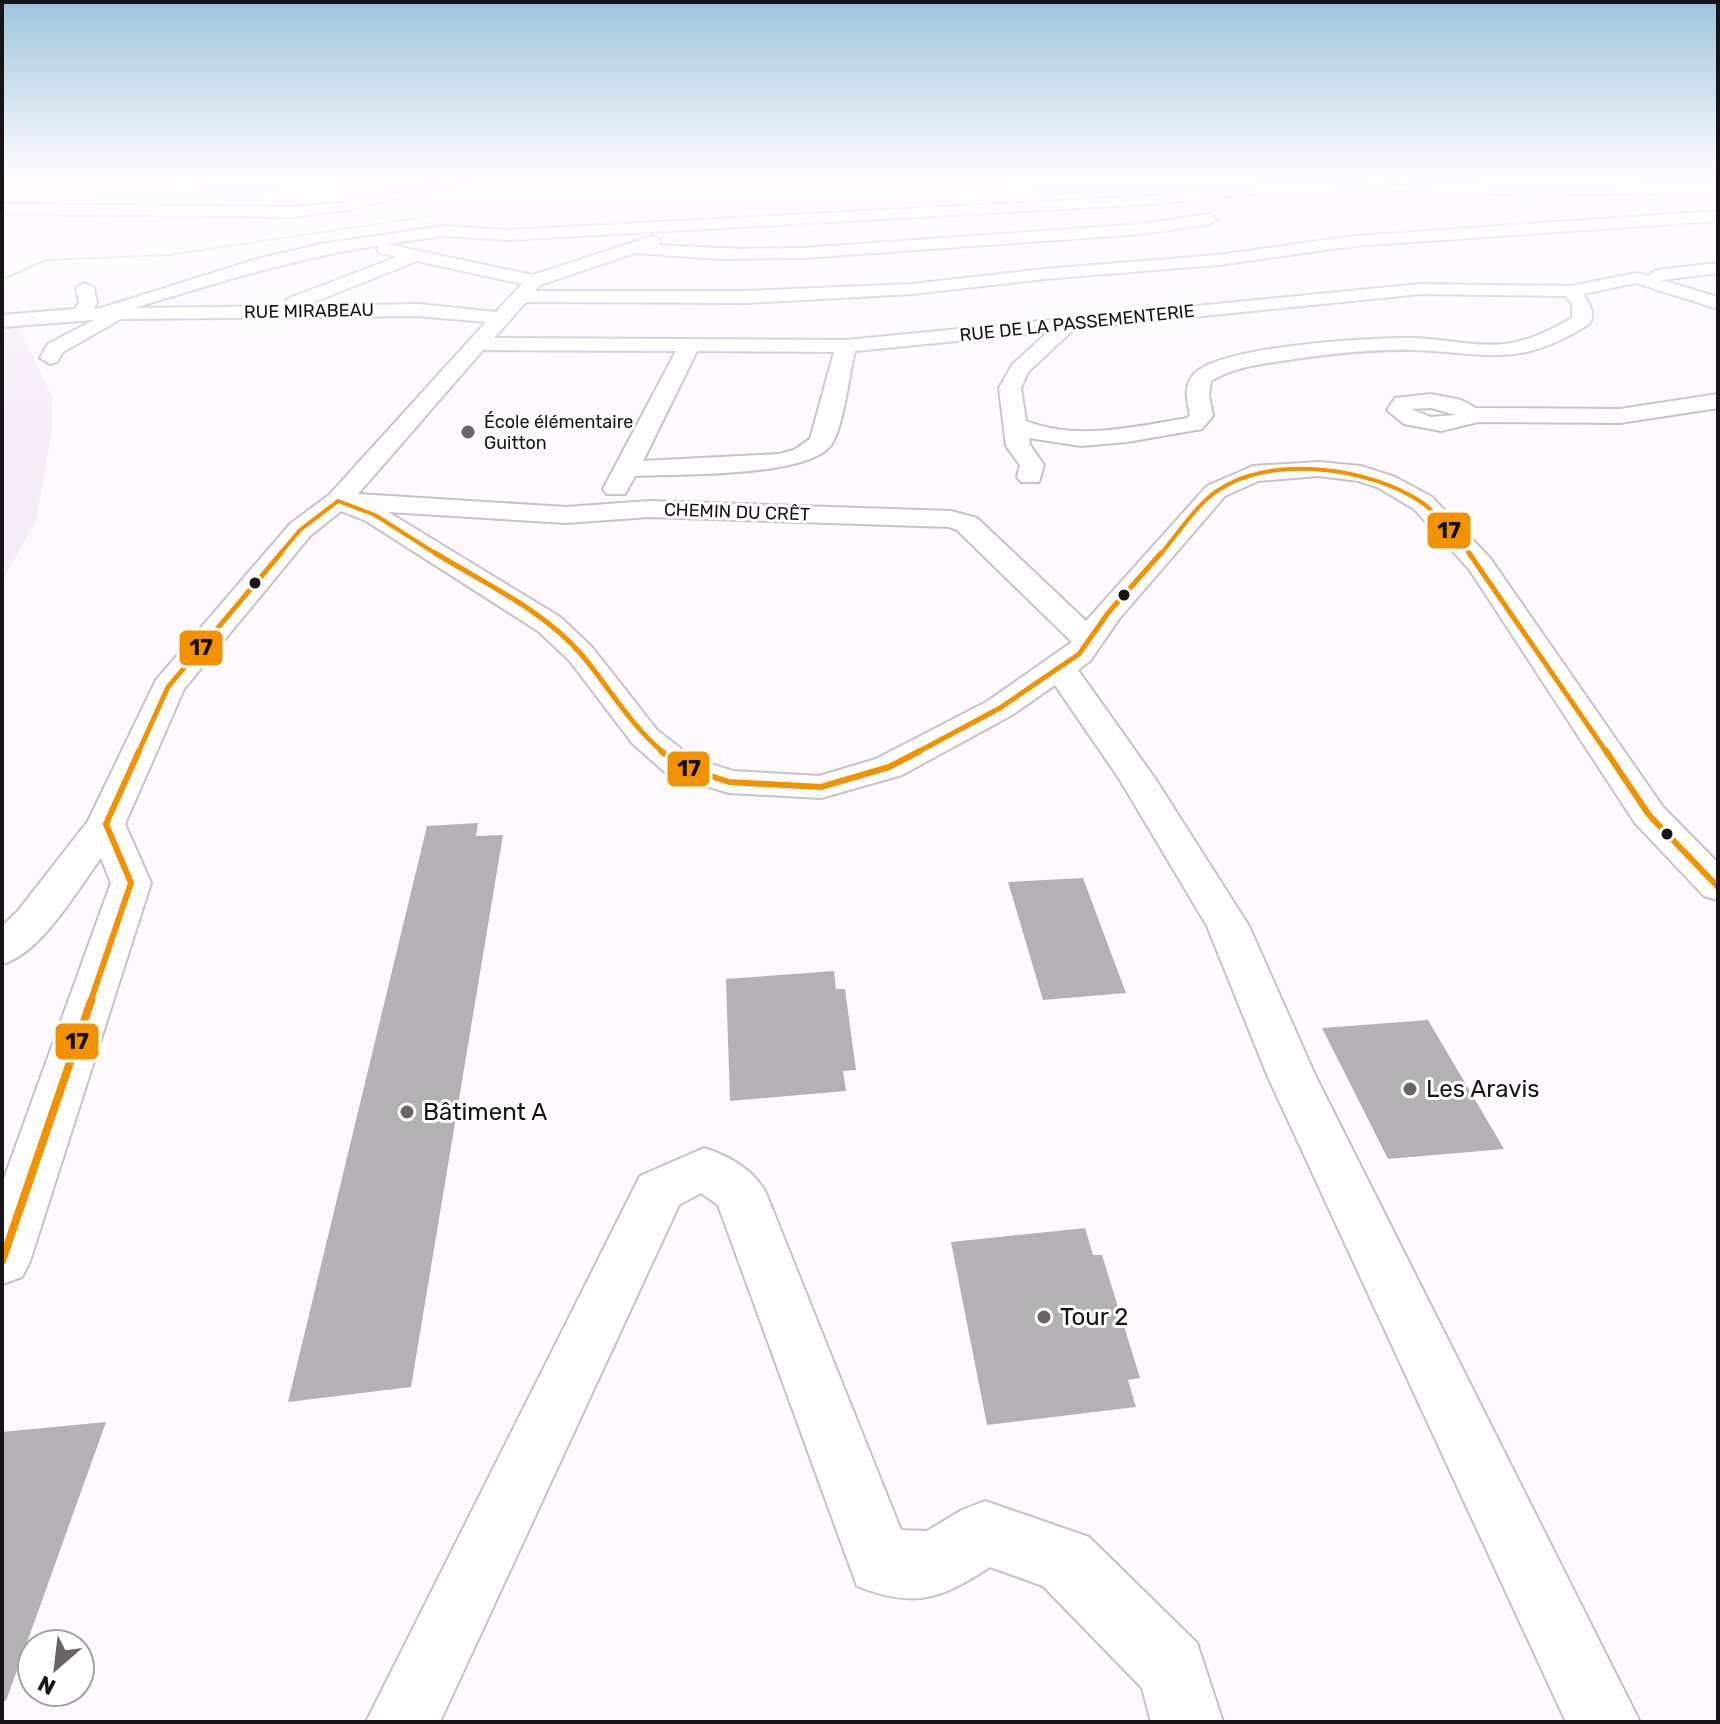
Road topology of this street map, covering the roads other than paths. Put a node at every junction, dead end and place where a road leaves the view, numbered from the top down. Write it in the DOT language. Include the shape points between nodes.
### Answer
graph roads {
  1 [pos="283,258"];
  2 [pos="408,258"];
  3 [pos="429,258"];
  4 [pos="605,258"];
  5 [pos="949,258"];
  6 [pos="1229,258"];
  7 [pos="1718,268"];
  8 [pos="1637,278"];
  9 [pos="1005,279"];
  10 [pos="85,288"];
  11 [pos="527,288"];
  12 [pos="1571,291"];
  13 [pos="1718,303"];
  14 [pos="271,312"];
  15 [pos="117,313"];
  16 [pos="82,314"];
  17 [pos="500,318"];
  18 [pos="2,321"];
  19 [pos="1068,324"];
  20 [pos="477,344"];
  21 [pos="689,346"];
  22 [pos="846,346"];
  23 [pos="50,358"];
  24 [pos="1718,401"];
  25 [pos="1470,415"];
  26 [pos="1016,425"];
  27 [pos="625,469"];
  28 [pos="1030,477"];
  29 [pos="338,501"];
  30 [pos="603,515"];
  31 [pos="1074,654"];
  32 [pos="106,824"];
  33 [pos="1718,887"];
  34 [pos="2,950"];
  35 [pos="2,1261"];
  36 [pos="402,1722"];
  37 [pos="1187,1722"];
  38 [pos="1604,1722"];
  1 -- 15 [label="street" via="110,309"];
  2 -- 14 [label="street"];
  3 -- 11 [label="street"];
  4 -- 11 [label="street"];
  5 -- 9 [label="street"];
  6 -- 9 [label="street"];
  7 -- 8 [label="street"];
  8 -- 12 [label="street, RUE DE LA PASSEMENTERIE"];
  8 -- 13 [label="street, RUE DE LA PASSEMENTERIE"];
  9 -- 11 [label="street" via="791,296"];
  10 -- 16 [label="street" via="88,302"];
  11 -- 17 [label="street"];
  12 -- 19 [label="street, RUE DE LA PASSEMENTERIE" via="1421,289"];
  12 -- 26 [label="street" via="1581,304 1582,320 1527,347 1500,351 1384,344 1253,359 1220,366 1202,378 1197,392 1202,416 1194,424 1090,439 1051,437"];
  14 -- 15 [label="street, RUE MIRABEAU"];
  14 -- 17 [label="street, RUE MIRABEAU" via="418,310"];
  15 -- 16 [label="street, RUE MIRABEAU"];
  15 -- 23 [label="street" via="55,348"];
  16 -- 18 [label="street, RUE MIRABEAU"];
  17 -- 20 [label="street"];
  19 -- 22 [label="street, RUE DE LA PASSEMENTERIE"];
  19 -- 26 [label="street" via="1014,378 1010,388"];
  20 -- 21 [label="street, RUE DE LA PASSEMENTERIE"];
  20 -- 29 [label="street"];
  21 -- 22 [label="street, RUE DE LA PASSEMENTERIE"];
  21 -- 27 [label="street"];
  22 -- 27 [label="street" via="822,441 815,449 779,461"];
  24 -- 25 [label="street" via="1620,416"];
  26 -- 28 [label="street" via="1018,446 1032,465"];
  27 -- 30 [label="street"];
  29 -- 30 [label="street, CHEMIN DU CRÊT"];
  29 -- 31 [label="street" via="375,515 549,624 580,653 645,737 680,766 729,782 821,787 889,767 1000,708"];
  29 -- 32 [label="street" via="300,530 168,687"];
  30 -- 31 [label="street, CHEMIN DU CRÊT" via="649,509 951,519 967,524"];
  31 -- 33 [label="street" via="1216,491 1253,474 1289,470 1361,474 1386,482 1423,503 1480,564 1649,815"];
  31 -- 38 [label="street, CHEMIN DU CRÊT" via="1138,780 1228,926 1292,1077"];
  32 -- 34 [label="street" via="32,921"];
  32 -- 35 [label="street" via="131,883"];
  36 -- 37 [label="street" via="659,1191 704,1168 740,1193 881,1562 934,1565 985,1533 1065,1561 1172,1668"];
}
